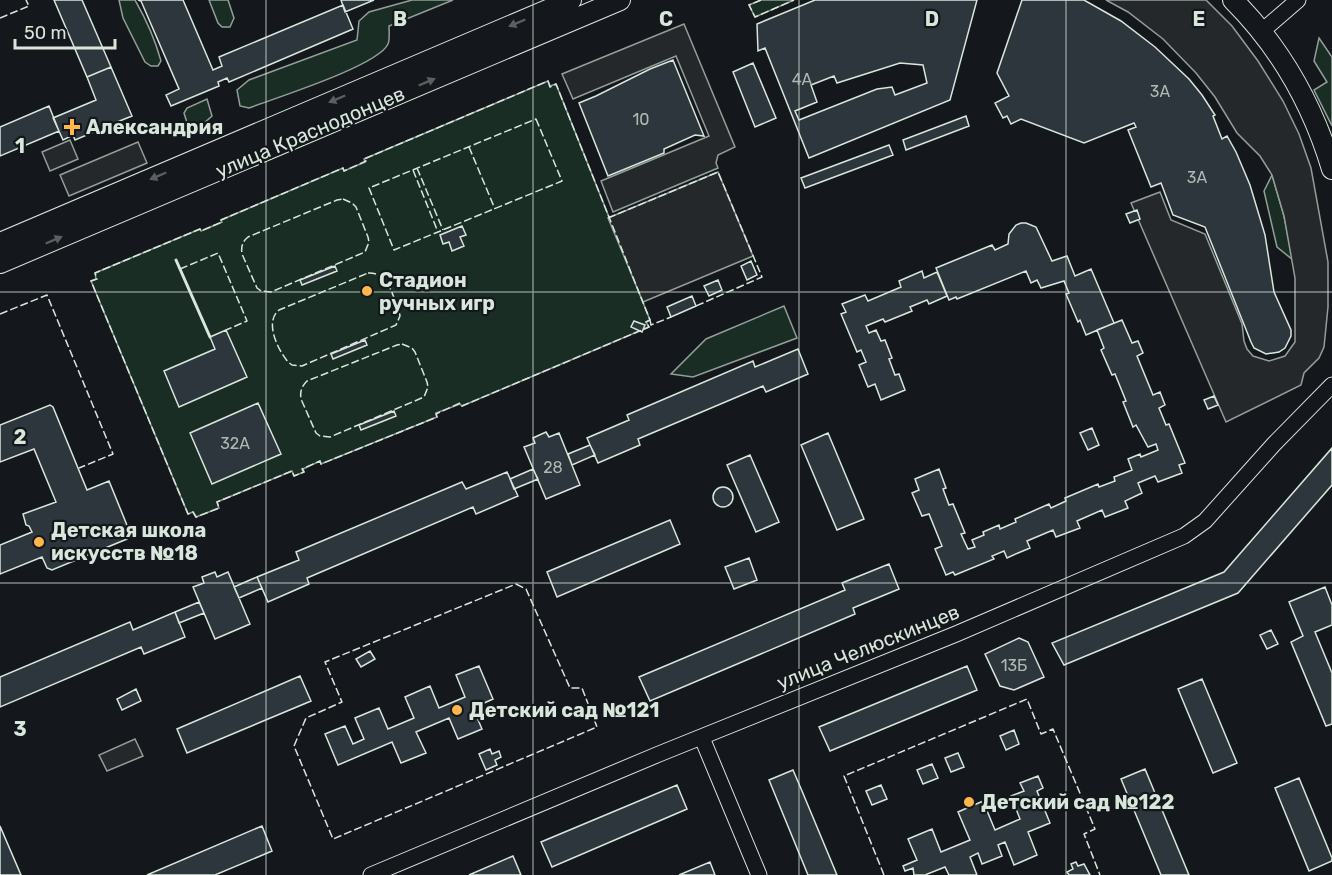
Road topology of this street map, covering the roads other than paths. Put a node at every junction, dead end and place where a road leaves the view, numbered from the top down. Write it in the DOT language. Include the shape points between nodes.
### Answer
graph roads {
  1 [pos="571,0"];
  2 [pos="620,0"];
  3 [pos="1233,0"];
  4 [pos="1298,0"];
  5 [pos="1261,32"];
  6 [pos="1332,169"];
  7 [pos="0,243"];
  8 [pos="0,263"];
  9 [pos="1332,385"];
  10 [pos="702,738"];
  11 [pos="372,875"];
  12 [pos="759,875"];
  1 -- 7 [label="main road, улица Краснодонцев, one-way"];
  8 -- 2 [label="main road, улица Краснодонцев, one-way"];
  3 -- 5 [label="main road"];
  4 -- 5 [label="street"];
  5 -- 6 [label="main road" via="1313,116"];
  9 -- 10 [label="street, улица Челюскинцев" via="1205,521 1184,536"];
  10 -- 11 [label="street, улица Челюскинцев"];
  10 -- 12 [label="street"];
}
